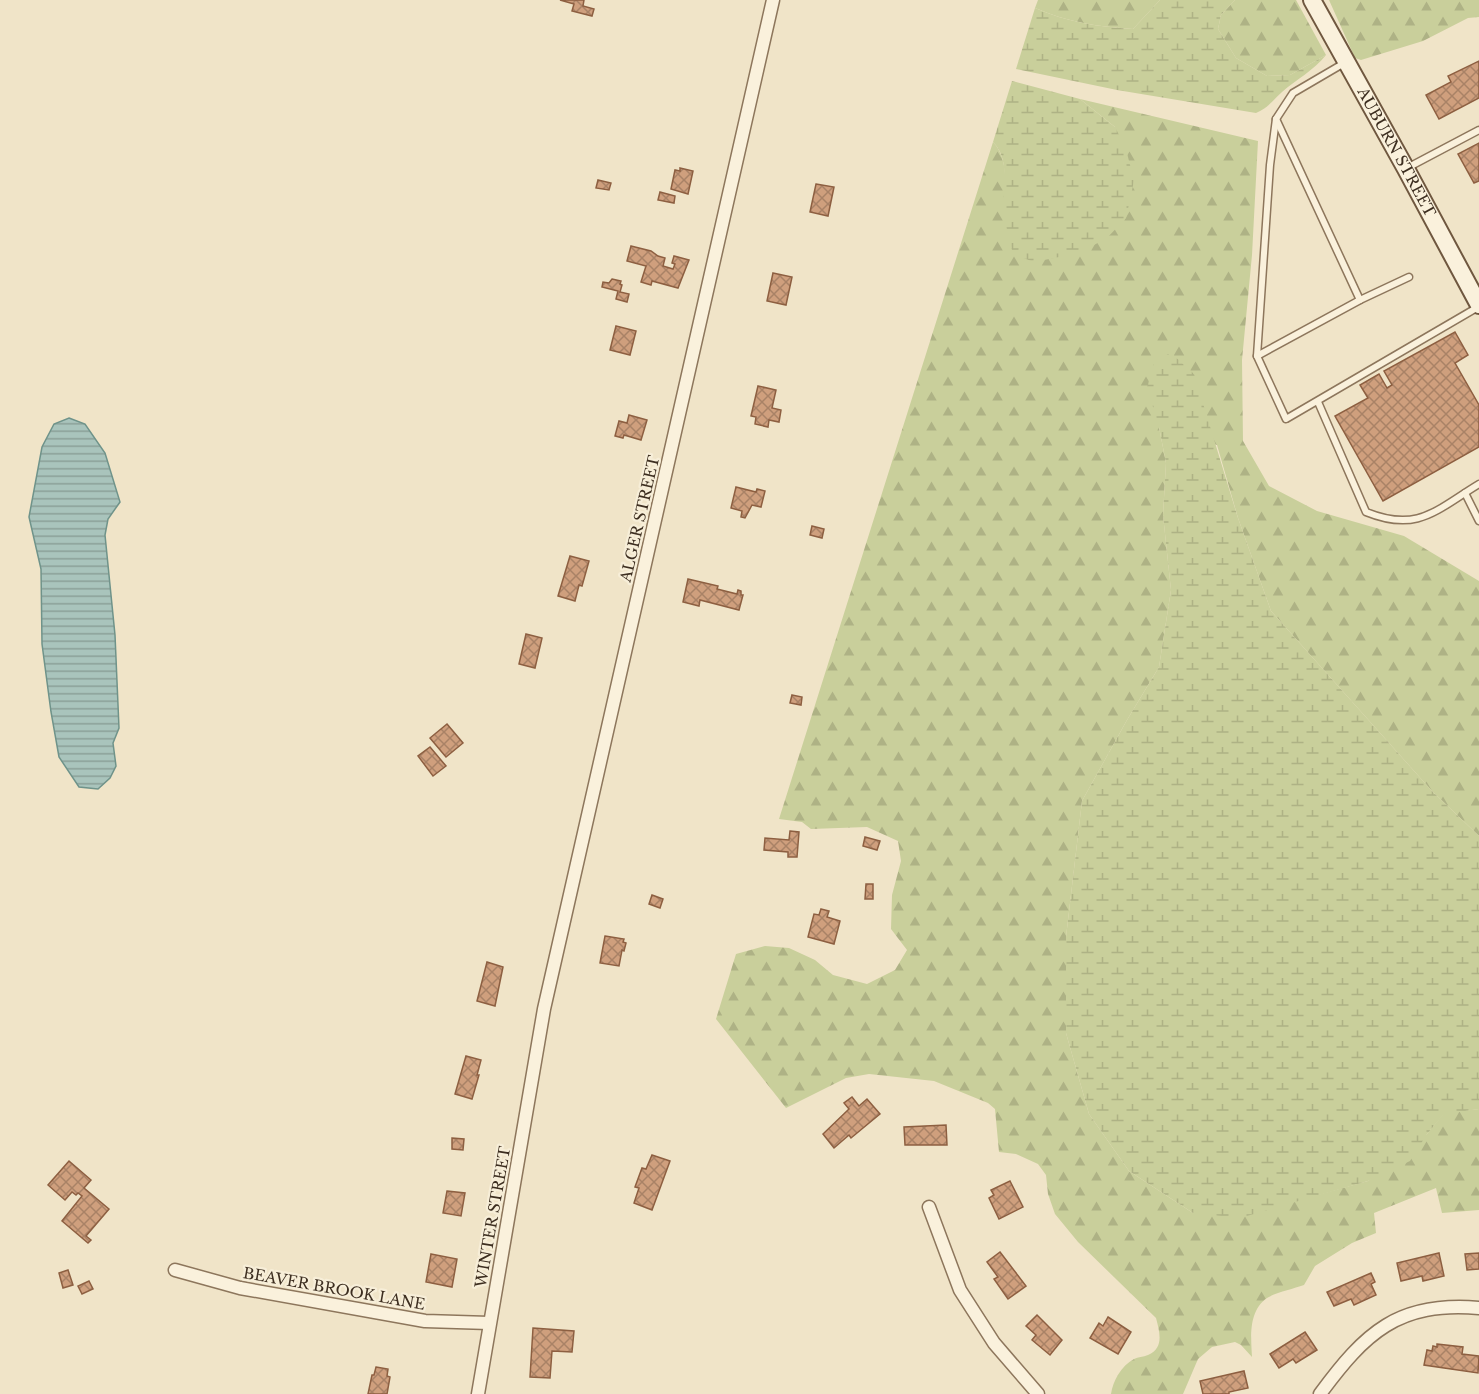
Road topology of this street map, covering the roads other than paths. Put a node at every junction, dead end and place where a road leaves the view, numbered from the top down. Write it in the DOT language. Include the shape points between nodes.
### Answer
graph roads {
  1 [pos="773,0"];
  2 [pos="1312,0"];
  3 [pos="1346,62"];
  4 [pos="1276,118"];
  5 [pos="1479,130"];
  6 [pos="1406,169"];
  7 [pos="1409,277"];
  8 [pos="1360,300"];
  9 [pos="1479,306"];
  10 [pos="1257,356"];
  11 [pos="1318,402"];
  12 [pos="1479,484"];
  13 [pos="1465,493"];
  14 [pos="1479,521"];
  15 [pos="538,1045"];
  16 [pos="928,1207"];
  17 [pos="175,1270"];
  18 [pos="1479,1308"];
  19 [pos="489,1323"];
  20 [pos="478,1394"];
  21 [pos="1038,1394"];
  22 [pos="1320,1394"];
  1 -- 15 [label="street, ALGER STREET"];
  2 -- 3 [label="main road, AUBURN STREET"];
  3 -- 4 [label="lane" via="1293,93"];
  3 -- 6 [label="main road, AUBURN STREET"];
  4 -- 8 [label="lane"];
  4 -- 10 [label="lane"];
  5 -- 6 [label="lane"];
  6 -- 9 [label="main road, AUBURN STREET"];
  7 -- 8 [label="lane"];
  8 -- 10 [label="lane"];
  9 -- 11 [label="lane"];
  10 -- 11 [label="lane" via="1286,419"];
  11 -- 13 [label="lane" via="1366,512 1407,521 1430,514"];
  12 -- 13 [label="lane"];
  13 -- 14 [label="lane"];
  15 -- 19 [label="street, WINTER STREET"];
  16 -- 21 [label="street" via="960,1290 994,1343"];
  17 -- 19 [label="street, BEAVER BROOK LANE" via="240,1288 425,1321"];
  18 -- 22 [label="street" via="1425,1310 1393,1320 1369,1335 1344,1360"];
  19 -- 20 [label="street, WINTER STREET"];
}
